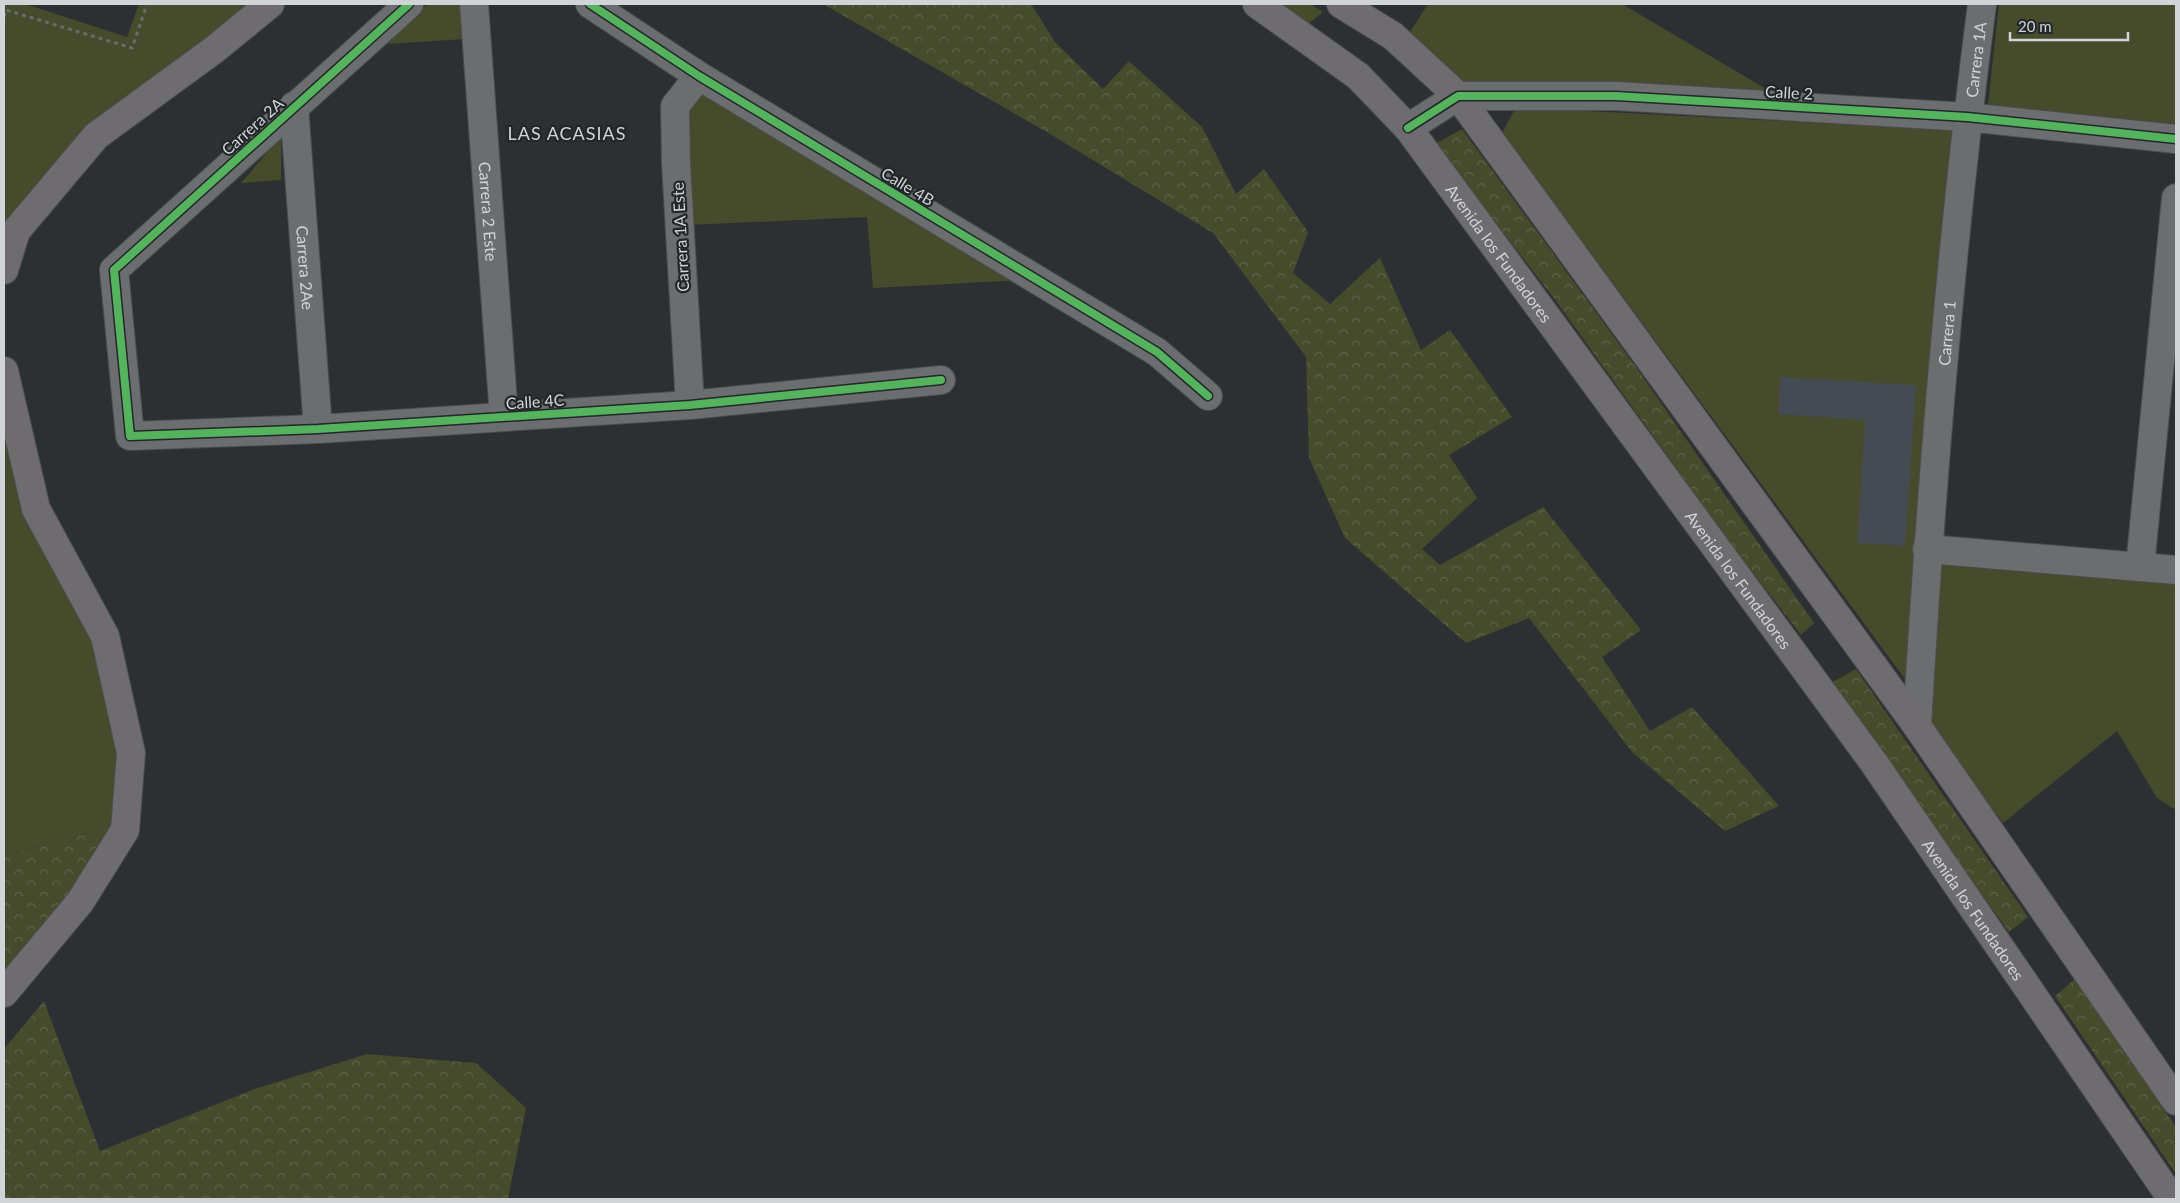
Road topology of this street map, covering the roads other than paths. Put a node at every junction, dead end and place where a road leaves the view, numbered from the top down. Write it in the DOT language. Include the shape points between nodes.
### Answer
graph roads {
  1 [pos="270,4"];
  2 [pos="409,4"];
  3 [pos="474,4"];
  4 [pos="590,4"];
  5 [pos="1257,4"];
  6 [pos="1342,4"];
  7 [pos="1982,4"];
  8 [pos="699,76"];
  9 [pos="1458,96"];
  10 [pos="294,106"];
  11 [pos="1967,117"];
  12 [pos="1408,128"];
  13 [pos="2176,139"];
  14 [pos="2176,198"];
  15 [pos="4,270"];
  16 [pos="4,371"];
  17 [pos="941,380"];
  18 [pos="1208,396"];
  19 [pos="690,405"];
  20 [pos="504,417"];
  21 [pos="318,429"];
  22 [pos="130,436"];
  23 [pos="1927,549"];
  24 [pos="2140,567"];
  25 [pos="2176,570"];
  26 [pos="1917,726"];
  27 [pos="4,993"];
  28 [pos="2176,1101"];
  29 [pos="2172,1199"];
  1 -- 15 [label="main road" via="216,49 96,136 16,230"];
  2 -- 10 [label="street, Carrera 2A"];
  3 -- 20 [label="street, Carrera 2 Este"];
  4 -- 8 [label="street, Calle 4B"];
  5 -- 12 [label="main road, Avenida los Fundadores" via="1358,76"];
  6 -- 9 [label="main road" via="1393,36"];
  7 -- 11 [label="street, Carrera 1A"];
  8 -- 18 [label="street, Calle 4B" via="1157,352"];
  8 -- 19 [label="street, Carrera 1A Este" via="675,106"];
  9 -- 11 [label="street, Calle 2" via="1616,96"];
  9 -- 12 [label="street"];
  9 -- 26 [label="main road"];
  10 -- 21 [label="street, Carrera 2Ae"];
  10 -- 22 [label="street, Carrera 2A" via="114,270"];
  11 -- 13 [label="street, Calle 2"];
  11 -- 23 [label="street, Carrera 1"];
  12 -- 29 [label="main road, Avenida los Fundadores" via="1874,763"];
  14 -- 24 [label="street"];
  16 -- 27 [label="main road" via="36,509 104,636 131,753 125,830 80,902"];
  17 -- 19 [label="street, Calle 4C"];
  19 -- 20 [label="street, Calle 4C"];
  20 -- 21 [label="street, Calle 4C"];
  21 -- 22 [label="street, Calle 4C"];
  23 -- 24 [label="street"];
  23 -- 26 [label="street, Carrera 1"];
  24 -- 25 [label="street"];
  26 -- 28 [label="main road"];
}
